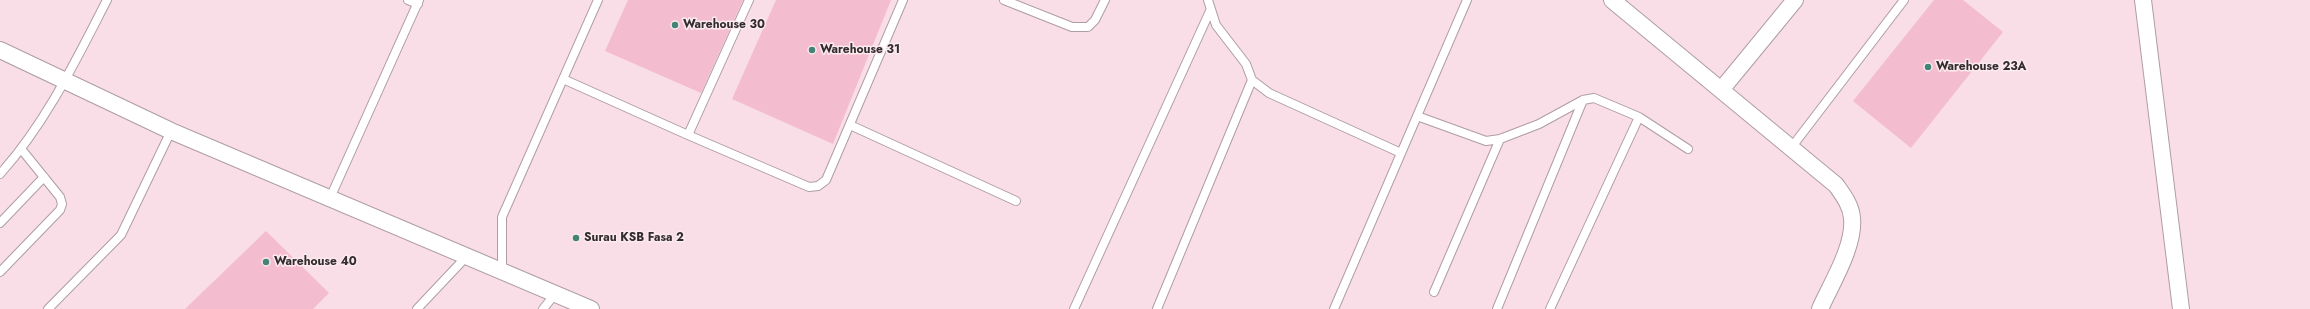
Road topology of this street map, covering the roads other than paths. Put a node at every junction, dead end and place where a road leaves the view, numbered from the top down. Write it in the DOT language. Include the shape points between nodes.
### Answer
graph roads {
  1 [pos="107,0"];
  2 [pos="408,0"];
  3 [pos="598,0"];
  4 [pos="748,0"];
  5 [pos="903,0"];
  6 [pos="1004,0"];
  7 [pos="1105,0"];
  8 [pos="1208,0"];
  9 [pos="1467,0"];
  10 [pos="1612,0"];
  11 [pos="1795,0"];
  12 [pos="1904,0"];
  13 [pos="2144,0"];
  14 [pos="418,2"];
  15 [pos="1210,11"];
  16 [pos="0,50"];
  17 [pos="563,79"];
  18 [pos="64,80"];
  19 [pos="1252,80"];
  20 [pos="1721,90"];
  21 [pos="1583,100"];
  22 [pos="1417,116"];
  23 [pos="1639,118"];
  24 [pos="850,125"];
  25 [pos="171,131"];
  26 [pos="688,135"];
  27 [pos="1500,139"];
  28 [pos="1791,148"];
  29 [pos="1688,149"];
  30 [pos="22,150"];
  31 [pos="1401,153"];
  32 [pos="2,169"];
  33 [pos="44,177"];
  34 [pos="330,198"];
  35 [pos="1016,201"];
  36 [pos="0,223"];
  37 [pos="467,256"];
  38 [pos="502,271"];
  39 [pos="0,272"];
  40 [pos="1434,292"];
  41 [pos="555,294"];
  42 [pos="48,309"];
  43 [pos="418,309"];
  44 [pos="542,309"];
  45 [pos="591,309"];
  46 [pos="1074,309"];
  47 [pos="1157,309"];
  48 [pos="1334,309"];
  49 [pos="1497,309"];
  50 [pos="1550,309"];
  51 [pos="1820,309"];
  52 [pos="2181,309"];
  1 -- 18 [label="lane"];
  2 -- 14 [label="lane"];
  3 -- 17 [label="lane"];
  4 -- 26 [label="lane"];
  5 -- 24 [label="lane"];
  6 -- 7 [label="lane" via="1072,27 1088,27 1095,20"];
  8 -- 15 [label="lane"];
  9 -- 22 [label="lane"];
  10 -- 20 [label="street"];
  11 -- 20 [label="street"];
  12 -- 28 [label="lane"];
  13 -- 52 [label="street"];
  14 -- 34 [label="lane"];
  15 -- 19 [label="lane" via="1216,26 1246,64"];
  15 -- 46 [label="lane"];
  16 -- 18 [label="street"];
  17 -- 26 [label="lane"];
  17 -- 38 [label="lane" via="502,217"];
  18 -- 25 [label="street"];
  18 -- 30 [label="lane"];
  19 -- 31 [label="lane" via="1269,93"];
  19 -- 47 [label="lane"];
  20 -- 28 [label="street"];
  21 -- 23 [label="lane" via="1594,98"];
  21 -- 27 [label="lane" via="1539,124"];
  21 -- 49 [label="lane"];
  22 -- 27 [label="lane" via="1486,140"];
  22 -- 31 [label="lane"];
  23 -- 29 [label="lane"];
  23 -- 50 [label="lane"];
  24 -- 26 [label="lane" via="826,180 818,186 809,187"];
  24 -- 35 [label="lane"];
  25 -- 34 [label="street"];
  25 -- 42 [label="lane" via="121,235"];
  27 -- 40 [label="lane"];
  28 -- 51 [label="street" via="1836,185 1847,200 1852,219 1850,242"];
  30 -- 32 [label="lane"];
  30 -- 33 [label="lane"];
  31 -- 48 [label="lane"];
  33 -- 36 [label="lane"];
  33 -- 39 [label="lane" via="60,197 60,210"];
  34 -- 37 [label="street"];
  37 -- 38 [label="street"];
  37 -- 43 [label="lane"];
  38 -- 41 [label="street"];
  41 -- 44 [label="lane"];
  41 -- 45 [label="street"];
}
